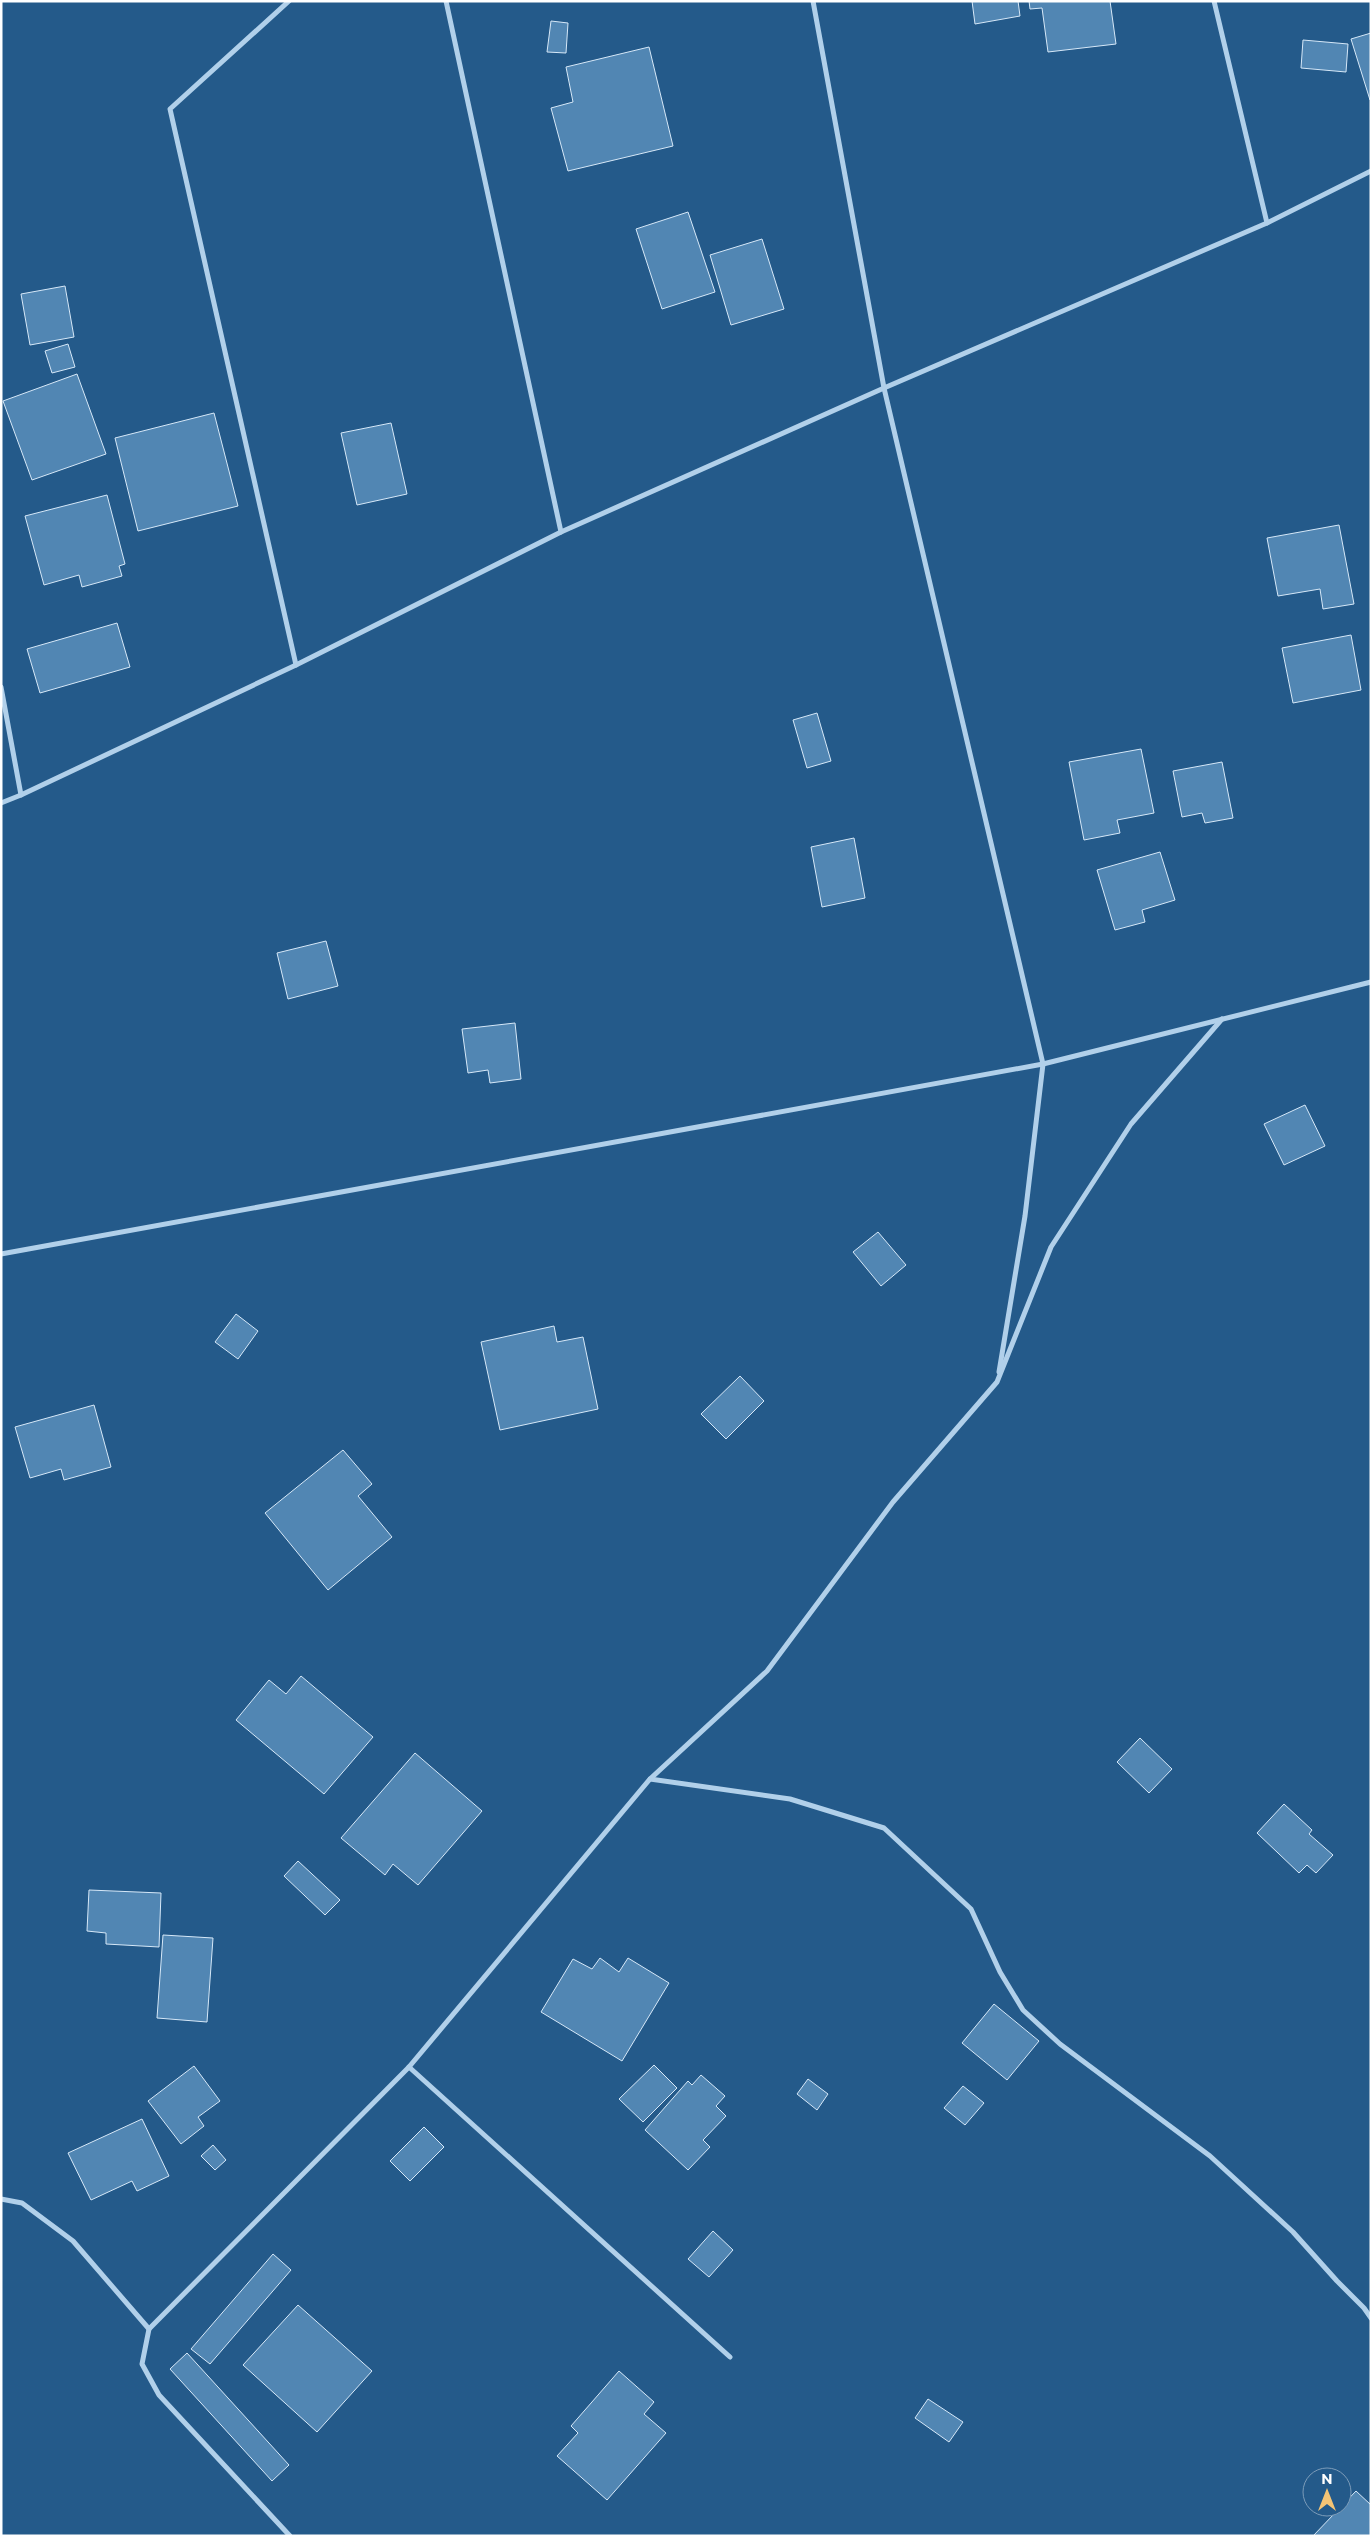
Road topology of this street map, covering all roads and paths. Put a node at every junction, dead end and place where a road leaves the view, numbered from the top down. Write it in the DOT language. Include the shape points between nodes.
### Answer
graph roads {
  1 [pos="289,1"];
  2 [pos="446,1"];
  3 [pos="813,1"];
  4 [pos="1214,1"];
  5 [pos="1371,171"];
  6 [pos="1267,223"];
  7 [pos="884,388"];
  8 [pos="561,532"];
  9 [pos="296,665"];
  10 [pos="1,687"];
  11 [pos="21,796"];
  12 [pos="1,802"];
  13 [pos="1371,982"];
  14 [pos="1222,1019"];
  15 [pos="1042,1064"];
  16 [pos="1,1254"];
  17 [pos="998,1382"];
  18 [pos="650,1779"];
  19 [pos="409,2067"];
  20 [pos="1,2199"];
  21 [pos="1371,2318"];
  22 [pos="149,2329"];
  23 [pos="730,2357"];
  24 [pos="291,2535"];
  1 -- 9 [label="street" via="170,110"];
  2 -- 8 [label="street"];
  3 -- 7 [label="street"];
  4 -- 6 [label="street"];
  5 -- 6 [label="street"];
  6 -- 7 [label="street"];
  7 -- 8 [label="street"];
  7 -- 15 [label="street"];
  8 -- 9 [label="street"];
  9 -- 11 [label="street"];
  10 -- 11 [label="street"];
  11 -- 12 [label="street"];
  13 -- 14 [label="street"];
  14 -- 15 [label="street"];
  14 -- 17 [label="street" via="1131,1124 1051,1247"];
  15 -- 16 [label="street"];
  15 -- 17 [label="street" via="1025,1216"];
  17 -- 18 [label="street" via="893,1502 767,1671"];
  18 -- 19 [label="street"];
  18 -- 21 [label="street" via="790,1798 884,1828 971,1909 1000,1972 1023,2010 1060,2044 1210,2156 1293,2232"];
  19 -- 22 [label="street"];
  19 -- 23 [label="street"];
  20 -- 22 [label="street" via="22,2203 73,2241"];
  22 -- 24 [label="street" via="142,2364 159,2395"];
}
